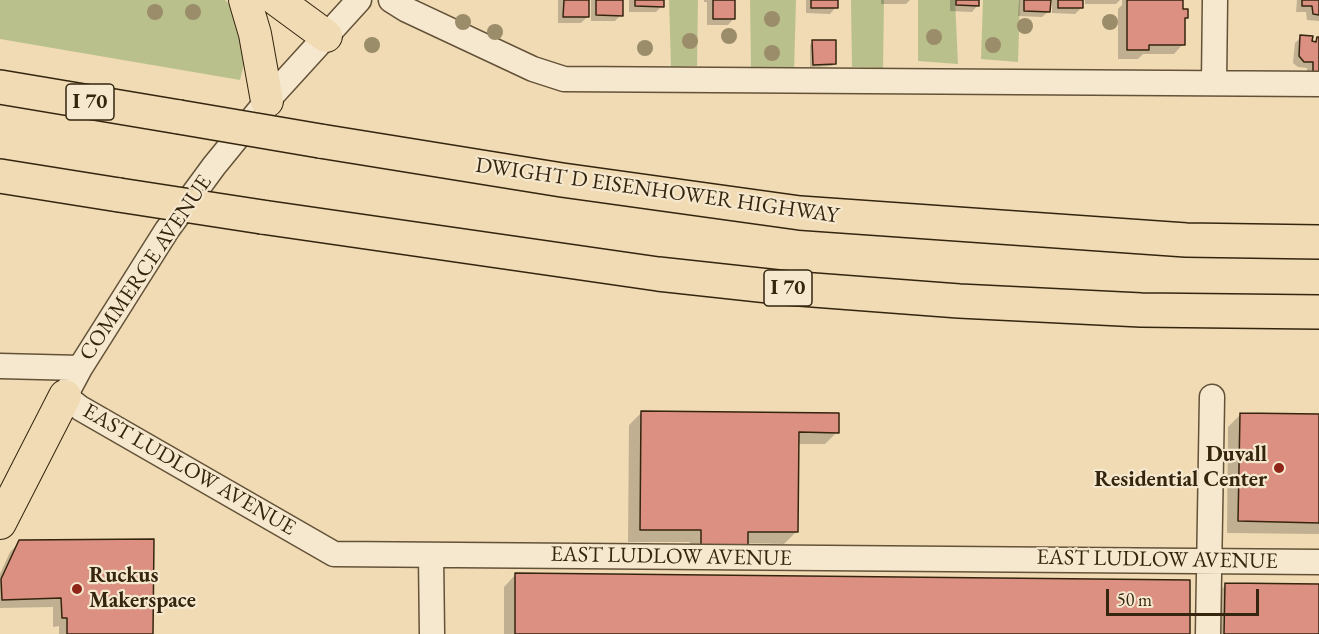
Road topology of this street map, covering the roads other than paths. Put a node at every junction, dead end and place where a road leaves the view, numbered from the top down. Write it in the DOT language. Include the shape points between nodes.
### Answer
graph roads {
  1 [pos="245,0"];
  2 [pos="277,0"];
  3 [pos="359,0"];
  4 [pos="391,0"];
  5 [pos="1215,0"];
  6 [pos="326,36"];
  7 [pos="1214,83"];
  8 [pos="1319,84"];
  9 [pos="0,87"];
  10 [pos="267,101"];
  11 [pos="0,176"];
  12 [pos="1319,242"];
  13 [pos="1319,312"];
  14 [pos="0,366"];
  15 [pos="80,368"];
  16 [pos="65,396"];
  17 [pos="1212,397"];
  18 [pos="0,523"];
  19 [pos="431,555"];
  20 [pos="1209,561"];
  21 [pos="1319,562"];
  22 [pos="432,634"];
  23 [pos="1208,634"];
  1 -- 10 [label="main road"];
  2 -- 6 [label="main road"];
  3 -- 6 [label="street, COMMERCE AVENUE"];
  4 -- 7 [label="street" via="533,69 564,79"];
  5 -- 7 [label="street"];
  6 -- 10 [label="street, COMMERCE AVENUE"];
  7 -- 8 [label="street"];
  9 -- 12 [label="highway, DWIGHT D EISENHOWER HIGHWAY / I 70, bridge" via="562,180 800,213 1186,240"];
  10 -- 15 [label="street, COMMERCE AVENUE" via="167,230"];
  11 -- 13 [label="highway, I 70, bridge" via="658,274 787,288 1141,310"];
  14 -- 15 [label="street"];
  15 -- 16 [label="street, COMMERCE AVENUE"];
  16 -- 18 [label="main road, COMMERCE AVENUE"];
  16 -- 19 [label="street, EAST LUDLOW AVENUE" via="334,554"];
  17 -- 20 [label="street"];
  19 -- 20 [label="street, EAST LUDLOW AVENUE"];
  19 -- 22 [label="street"];
  20 -- 21 [label="street, EAST LUDLOW AVENUE"];
  20 -- 23 [label="street"];
}
